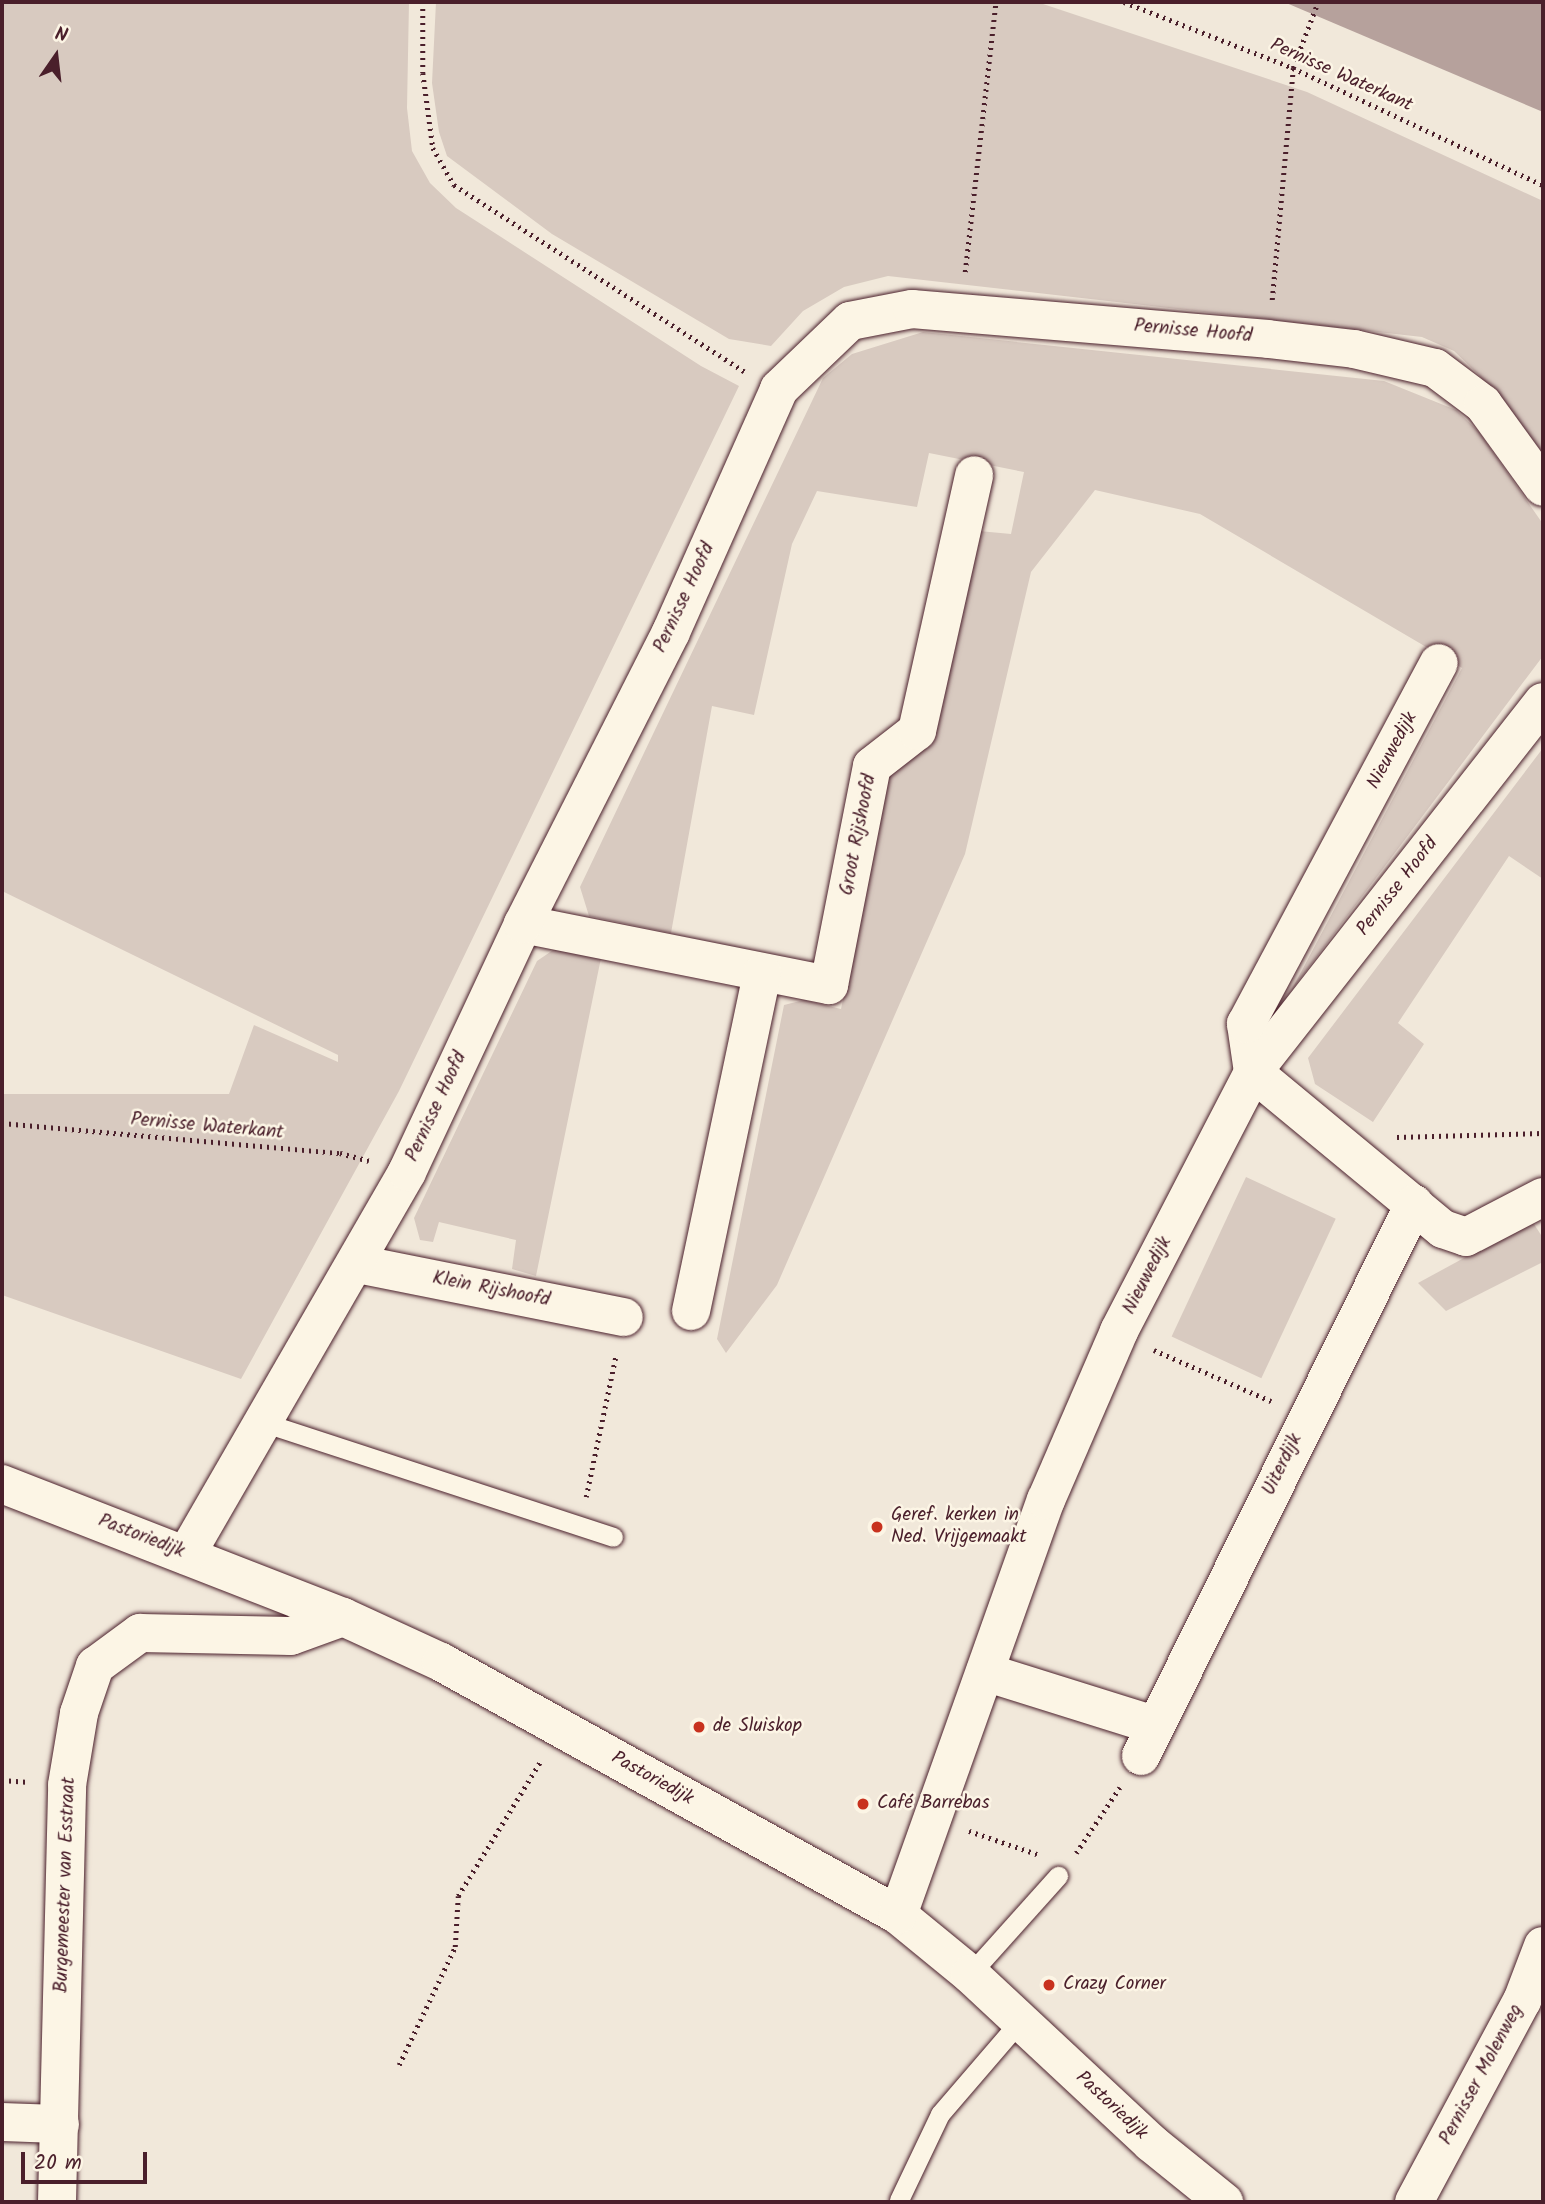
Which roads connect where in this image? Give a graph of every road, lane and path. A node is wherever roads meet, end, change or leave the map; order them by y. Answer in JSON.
{"nodes":[{"id":1,"x":423,"y":2,"type":"edge"},
{"id":2,"x":996,"y":2,"type":"edge"},
{"id":3,"x":1124,"y":2,"type":"edge"},
{"id":4,"x":1318,"y":2,"type":"edge"},
{"id":5,"x":1293,"y":68,"type":"junction"},
{"id":6,"x":1543,"y":185,"type":"edge"},
{"id":7,"x":965,"y":270,"type":"dead end"},
{"id":8,"x":1268,"y":339,"type":"junction"},
{"id":9,"x":779,"y":388,"type":"junction"},
{"id":10,"x":974,"y":475,"type":"dead end"},
{"id":11,"x":1543,"y":487,"type":"edge"},
{"id":12,"x":1439,"y":663,"type":"dead end"},
{"id":13,"x":1543,"y":702,"type":"edge"},
{"id":14,"x":523,"y":924,"type":"junction"},
{"id":15,"x":762,"y":973,"type":"junction"},
{"id":16,"x":1253,"y":1072,"type":"junction"},
{"id":17,"x":2,"y":1123,"type":"edge"},
{"id":18,"x":1543,"y":1133,"type":"edge"},
{"id":19,"x":1397,"y":1137,"type":"dead end"},
{"id":20,"x":407,"y":1172,"type":"junction"},
{"id":21,"x":1543,"y":1197,"type":"edge"},
{"id":22,"x":1414,"y":1204,"type":"junction"},
{"id":23,"x":358,"y":1264,"type":"junction"},
{"id":24,"x":691,"y":1311,"type":"dead end"},
{"id":25,"x":624,"y":1317,"type":"joint"},
{"id":26,"x":1119,"y":1331,"type":"junction"},
{"id":27,"x":1307,"y":1416,"type":"junction"},
{"id":28,"x":265,"y":1423,"type":"junction"},
{"id":29,"x":2,"y":1484,"type":"edge"},
{"id":30,"x":579,"y":1529,"type":"junction"},
{"id":31,"x":613,"y":1537,"type":"dead end"},
{"id":32,"x":186,"y":1555,"type":"junction"},
{"id":33,"x":343,"y":1618,"type":"junction"},
{"id":34,"x":985,"y":1672,"type":"junction"},
{"id":35,"x":560,"y":1728,"type":"junction"},
{"id":36,"x":1147,"y":1741,"type":"junction"},
{"id":37,"x":932,"y":1819,"type":"junction"},
{"id":38,"x":1063,"y":1870,"type":"junction"},
{"id":39,"x":898,"y":1916,"type":"junction"},
{"id":40,"x":1543,"y":1946,"type":"edge"},
{"id":41,"x":970,"y":1974,"type":"junction"},
{"id":42,"x":1019,"y":2022,"type":"junction"},
{"id":43,"x":398,"y":2065,"type":"dead end"},
{"id":44,"x":2,"y":2122,"type":"edge"},
{"id":45,"x":60,"y":2124,"type":"junction"},
{"id":46,"x":899,"y":2200,"type":"dead end"},
{"id":47,"x":57,"y":2202,"type":"edge"},
{"id":48,"x":1224,"y":2202,"type":"edge"},
{"id":49,"x":1414,"y":2202,"type":"edge"}],
"edges":[{"from":1,"to":9,"type":"path"},
{"from":2,"to":7,"type":"path"},
{"from":3,"to":5,"type":"path","name":"Pernisse Waterkant"},
{"from":4,"to":5,"type":"path"},
{"from":5,"to":6,"type":"path","name":"Pernisse Waterkant"},
{"from":5,"to":8,"type":"path"},
{"from":8,"to":9,"type":"street","name":"Pernisse Hoofd"},
{"from":8,"to":11,"type":"street","name":"Pernisse Hoofd"},
{"from":9,"to":14,"type":"street","name":"Pernisse Hoofd"},
{"from":10,"to":15,"type":"street","name":"Groot Rijshoofd"},
{"from":12,"to":16,"type":"street","name":"Nieuwedijk"},
{"from":13,"to":16,"type":"street","name":"Pernisse Hoofd"},
{"from":14,"to":15,"type":"street","name":"Groot Rijshoofd"},
{"from":14,"to":20,"type":"street","name":"Pernisse Hoofd"},
{"from":15,"to":24,"type":"street"},
{"from":16,"to":22,"type":"street"},
{"from":16,"to":26,"type":"street","name":"Nieuwedijk"},
{"from":17,"to":20,"type":"path","name":"Pernisse Waterkant"},
{"from":18,"to":19,"type":"path"},
{"from":20,"to":23,"type":"street","name":"Pernisse Hoofd"},
{"from":21,"to":22,"type":"street"},
{"from":22,"to":27,"type":"street","name":"Uiterdijk"},
{"from":23,"to":25,"type":"street","name":"Klein Rijshoofd"},
{"from":23,"to":28,"type":"street","name":"Pernisse Hoofd"},
{"from":25,"to":30,"type":"path"},
{"from":26,"to":27,"type":"path"},
{"from":26,"to":34,"type":"street","name":"Nieuwedijk"},
{"from":27,"to":36,"type":"street","name":"Uiterdijk"},
{"from":28,"to":30,"type":"lane"},
{"from":28,"to":32,"type":"street","name":"Pernisse Hoofd"},
{"from":29,"to":32,"type":"street","name":"Pastoriedijk"},
{"from":30,"to":31,"type":"lane"},
{"from":32,"to":33,"type":"street","name":"Pastoriedijk"},
{"from":33,"to":35,"type":"street","name":"Pastoriedijk"},
{"from":33,"to":45,"type":"street","name":"Burgemeester van Esstraat"},
{"from":34,"to":36,"type":"street"},
{"from":34,"to":37,"type":"street","name":"Nieuwedijk"},
{"from":35,"to":39,"type":"street","name":"Pastoriedijk"},
{"from":35,"to":43,"type":"path"},
{"from":36,"to":38,"type":"path"},
{"from":37,"to":38,"type":"path"},
{"from":37,"to":39,"type":"street","name":"Nieuwedijk"},
{"from":38,"to":41,"type":"lane"},
{"from":39,"to":41,"type":"street","name":"Pastoriedijk"},
{"from":40,"to":49,"type":"street","name":"Pernisser Molenweg"},
{"from":41,"to":42,"type":"street","name":"Pastoriedijk"},
{"from":42,"to":46,"type":"lane"},
{"from":42,"to":48,"type":"street","name":"Pastoriedijk"},
{"from":44,"to":45,"type":"street"},
{"from":45,"to":47,"type":"street","name":"Burgemeester van Esstraat"}]}
